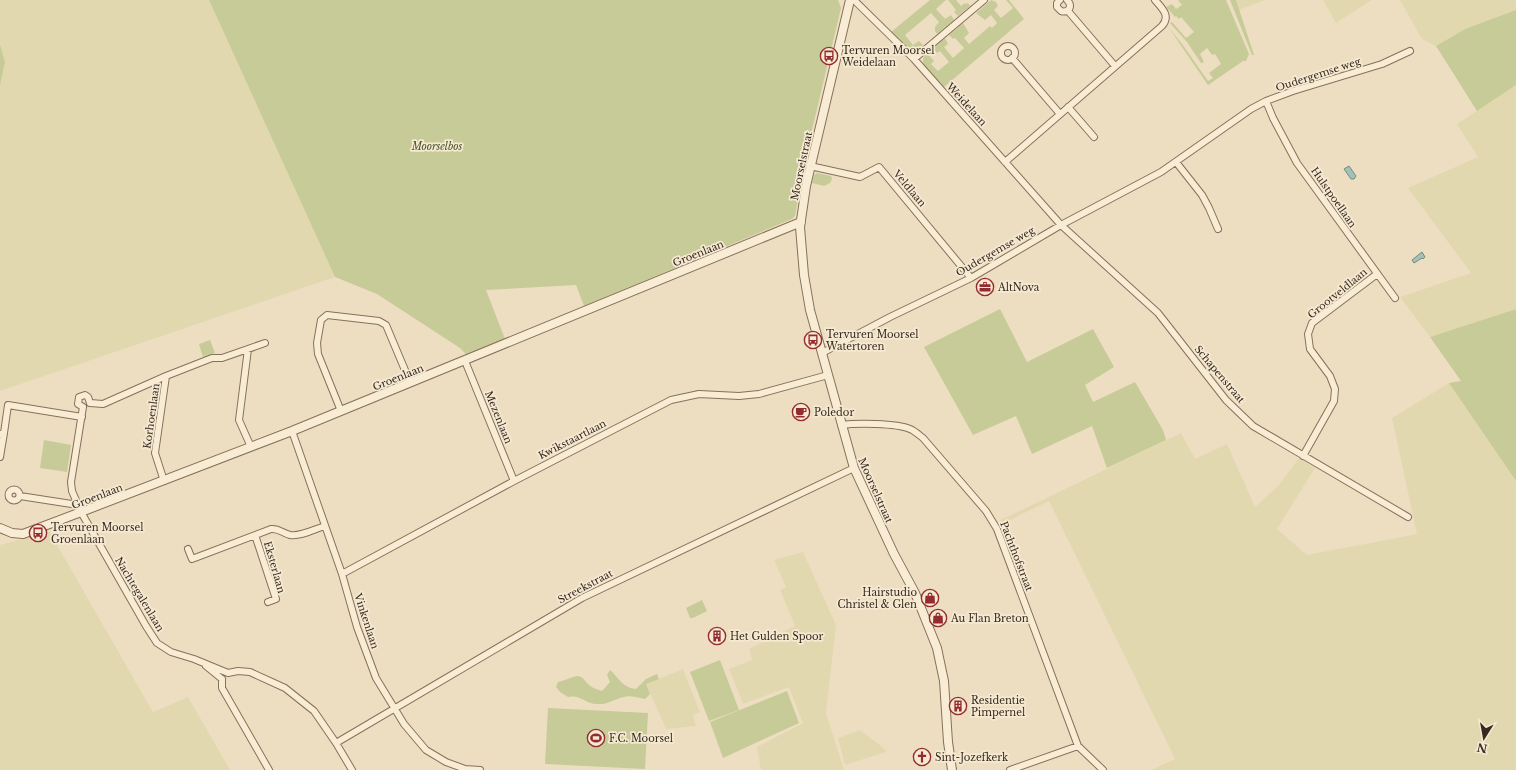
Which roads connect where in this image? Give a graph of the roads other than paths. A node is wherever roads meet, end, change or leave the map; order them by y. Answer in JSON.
{"nodes":[{"id":1,"x":850,"y":0,"type":"edge"},
{"id":2,"x":854,"y":0,"type":"edge"},
{"id":3,"x":984,"y":0,"type":"edge"},
{"id":4,"x":1060,"y":0,"type":"edge"},
{"id":5,"x":1067,"y":0,"type":"edge"},
{"id":6,"x":1155,"y":0,"type":"edge"},
{"id":7,"x":1068,"y":11,"type":"junction"},
{"id":8,"x":1410,"y":51,"type":"dead end"},
{"id":9,"x":1012,"y":58,"type":"dead end"},
{"id":10,"x":914,"y":60,"type":"junction"},
{"id":11,"x":1115,"y":66,"type":"junction"},
{"id":12,"x":1266,"y":101,"type":"junction"},
{"id":13,"x":1068,"y":107,"type":"junction"},
{"id":14,"x":1060,"y":114,"type":"junction"},
{"id":15,"x":1094,"y":137,"type":"dead end"},
{"id":16,"x":1005,"y":162,"type":"junction"},
{"id":17,"x":1176,"y":162,"type":"junction"},
{"id":18,"x":810,"y":166,"type":"junction"},
{"id":19,"x":801,"y":222,"type":"junction"},
{"id":20,"x":1061,"y":225,"type":"junction"},
{"id":21,"x":1218,"y":229,"type":"dead end"},
{"id":22,"x":1377,"y":274,"type":"junction"},
{"id":23,"x":971,"y":278,"type":"junction"},
{"id":24,"x":1395,"y":298,"type":"dead end"},
{"id":25,"x":265,"y":343,"type":"dead end"},
{"id":26,"x":248,"y":349,"type":"junction"},
{"id":27,"x":822,"y":353,"type":"junction"},
{"id":28,"x":465,"y":360,"type":"junction"},
{"id":29,"x":828,"y":374,"type":"junction"},
{"id":30,"x":166,"y":376,"type":"junction"},
{"id":31,"x":410,"y":382,"type":"junction"},
{"id":32,"x":90,"y":403,"type":"junction"},
{"id":33,"x":83,"y":407,"type":"junction"},
{"id":34,"x":341,"y":411,"type":"junction"},
{"id":35,"x":82,"y":417,"type":"junction"},
{"id":36,"x":841,"y":425,"type":"junction"},
{"id":37,"x":292,"y":431,"type":"junction"},
{"id":38,"x":2,"y":434,"type":"edge"},
{"id":39,"x":251,"y":447,"type":"junction"},
{"id":40,"x":1303,"y":456,"type":"junction"},
{"id":41,"x":0,"y":457,"type":"edge"},
{"id":42,"x":854,"y":468,"type":"junction"},
{"id":43,"x":514,"y":480,"type":"junction"},
{"id":44,"x":164,"y":481,"type":"junction"},
{"id":45,"x":20,"y":496,"type":"dead end"},
{"id":46,"x":80,"y":509,"type":"junction"},
{"id":47,"x":1408,"y":517,"type":"dead end"},
{"id":48,"x":325,"y":526,"type":"junction"},
{"id":49,"x":0,"y":528,"type":"edge"},
{"id":50,"x":255,"y":535,"type":"junction"},
{"id":51,"x":188,"y":548,"type":"dead end"},
{"id":52,"x":342,"y":574,"type":"junction"},
{"id":53,"x":268,"y":602,"type":"dead end"},
{"id":54,"x":202,"y":662,"type":"junction"},
{"id":55,"x":228,"y":673,"type":"junction"},
{"id":56,"x":222,"y":679,"type":"junction"},
{"id":57,"x":394,"y":708,"type":"junction"},
{"id":58,"x":336,"y":743,"type":"junction"},
{"id":59,"x":1078,"y":746,"type":"junction"},
{"id":60,"x":269,"y":770,"type":"edge"},
{"id":61,"x":352,"y":770,"type":"edge"},
{"id":62,"x":480,"y":770,"type":"edge"},
{"id":63,"x":952,"y":770,"type":"edge"},
{"id":64,"x":1010,"y":770,"type":"edge"},
{"id":65,"x":1103,"y":770,"type":"edge"}],
"edges":[{"from":1,"to":18,"type":"street","name":"Moorselstraat"},
{"from":2,"to":10,"type":"street","name":"Weidelaan"},
{"from":3,"to":10,"type":"street"},
{"from":4,"to":7,"type":"street"},
{"from":5,"to":7,"type":"street"},
{"from":6,"to":11,"type":"street"},
{"from":7,"to":11,"type":"street"},
{"from":8,"to":12,"type":"street","name":"Oudergemse weg"},
{"from":9,"to":14,"type":"street"},
{"from":10,"to":16,"type":"street","name":"Weidelaan"},
{"from":11,"to":13,"type":"street"},
{"from":12,"to":17,"type":"street","name":"Oudergemse weg"},
{"from":12,"to":22,"type":"street","name":"Hulstpoellaan"},
{"from":13,"to":14,"type":"street"},
{"from":13,"to":15,"type":"street"},
{"from":14,"to":16,"type":"street"},
{"from":16,"to":20,"type":"street","name":"Weidelaan"},
{"from":17,"to":20,"type":"street","name":"Oudergemse weg"},
{"from":17,"to":21,"type":"street"},
{"from":18,"to":19,"type":"street","name":"Moorselstraat"},
{"from":18,"to":23,"type":"street","name":"Veldlaan"},
{"from":19,"to":27,"type":"street","name":"Moorselstraat"},
{"from":19,"to":28,"type":"street","name":"Groenlaan"},
{"from":20,"to":23,"type":"street","name":"Oudergemse weg"},
{"from":20,"to":40,"type":"street","name":"Schapenstraat"},
{"from":22,"to":24,"type":"street","name":"Hulstpoellaan"},
{"from":22,"to":40,"type":"street","name":"Grootveldlaan"},
{"from":23,"to":27,"type":"street","name":"Oudergemse weg"},
{"from":25,"to":26,"type":"street","name":"Korhoenlaan"},
{"from":26,"to":30,"type":"street","name":"Korhoenlaan"},
{"from":26,"to":39,"type":"street"},
{"from":27,"to":29,"type":"street","name":"Moorselstraat"},
{"from":28,"to":31,"type":"street","name":"Groenlaan"},
{"from":28,"to":43,"type":"street","name":"Mezenlaan"},
{"from":29,"to":36,"type":"street","name":"Moorselstraat"},
{"from":29,"to":43,"type":"street","name":"Kwikstaartlaan"},
{"from":30,"to":32,"type":"street","name":"Korhoenlaan"},
{"from":30,"to":44,"type":"street","name":"Korhoenlaan"},
{"from":31,"to":34,"type":"street","name":"Groenlaan"},
{"from":31,"to":34,"type":"street"},
{"from":32,"to":33,"type":"street"},
{"from":32,"to":33,"type":"street"},
{"from":33,"to":35,"type":"street","name":"Nachtegalenlaan"},
{"from":34,"to":37,"type":"street","name":"Groenlaan"},
{"from":35,"to":38,"type":"street"},
{"from":35,"to":46,"type":"street","name":"Nachtegalenlaan"},
{"from":36,"to":42,"type":"street","name":"Moorselstraat"},
{"from":36,"to":59,"type":"street","name":"Pachthofstraat"},
{"from":37,"to":39,"type":"street","name":"Groenlaan"},
{"from":37,"to":48,"type":"street","name":"Vinkenlaan"},
{"from":38,"to":41,"type":"street"},
{"from":39,"to":44,"type":"street","name":"Groenlaan"},
{"from":40,"to":47,"type":"street","name":"Schapenstraat"},
{"from":42,"to":57,"type":"street","name":"Streekstraat"},
{"from":42,"to":63,"type":"street","name":"Moorselstraat"},
{"from":43,"to":52,"type":"street","name":"Kwikstaartlaan"},
{"from":44,"to":46,"type":"street","name":"Groenlaan"},
{"from":45,"to":46,"type":"street"},
{"from":46,"to":49,"type":"street","name":"Groenlaan"},
{"from":46,"to":54,"type":"street","name":"Nachtegalenlaan"},
{"from":48,"to":50,"type":"street"},
{"from":48,"to":52,"type":"street","name":"Vinkenlaan"},
{"from":50,"to":51,"type":"street"},
{"from":50,"to":53,"type":"street","name":"Eksterlaan"},
{"from":52,"to":57,"type":"street","name":"Vinkenlaan"},
{"from":54,"to":55,"type":"street","name":"Nachtegalenlaan"},
{"from":54,"to":56,"type":"street","name":"Nachtegalenlaan"},
{"from":55,"to":56,"type":"street"},
{"from":55,"to":58,"type":"street","name":"Nachtegalenlaan"},
{"from":56,"to":60,"type":"street"},
{"from":57,"to":58,"type":"street","name":"Streekstraat"},
{"from":57,"to":62,"type":"street","name":"Vinkenlaan"},
{"from":58,"to":61,"type":"street","name":"Nachtegalenlaan"},
{"from":59,"to":64,"type":"street"},
{"from":59,"to":65,"type":"street","name":"Pachthofstraat"}]}
